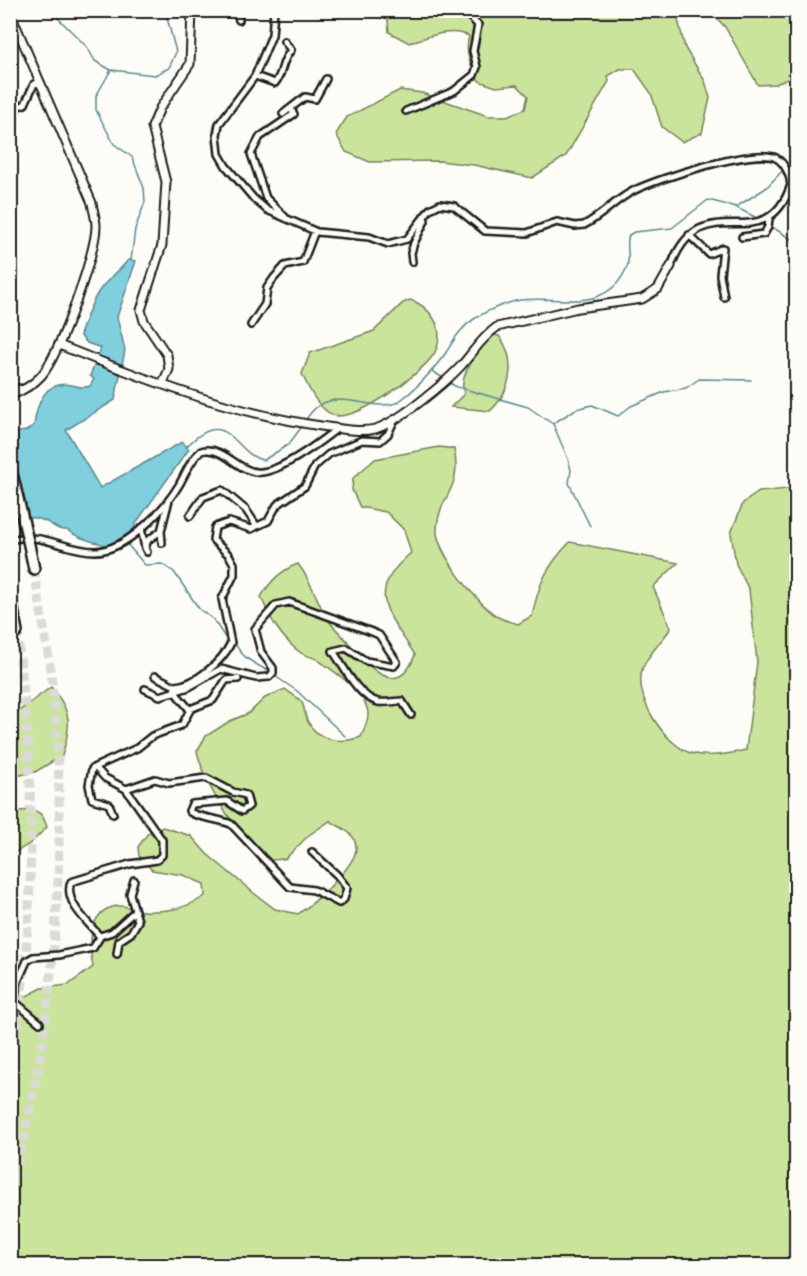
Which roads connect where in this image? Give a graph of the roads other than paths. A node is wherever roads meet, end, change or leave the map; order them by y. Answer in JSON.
{"nodes":[{"id":1,"x":192,"y":10,"type":"edge"},
{"id":2,"x":235,"y":10,"type":"edge"},
{"id":3,"x":274,"y":10,"type":"edge"},
{"id":4,"x":463,"y":10,"type":"edge"},
{"id":5,"x":10,"y":12,"type":"edge"},
{"id":6,"x":239,"y":20,"type":"dead end"},
{"id":7,"x":284,"y":42,"type":"dead end"},
{"id":8,"x":255,"y":76,"type":"junction"},
{"id":9,"x":326,"y":79,"type":"dead end"},
{"id":10,"x":41,"y":83,"type":"junction"},
{"id":11,"x":10,"y":108,"type":"edge"},
{"id":12,"x":291,"y":109,"type":"junction"},
{"id":13,"x":406,"y":111,"type":"dead end"},
{"id":14,"x":283,"y":114,"type":"dead end"},
{"id":15,"x":796,"y":176,"type":"edge"},
{"id":16,"x":791,"y":185,"type":"junction"},
{"id":17,"x":424,"y":216,"type":"junction"},
{"id":18,"x":287,"y":220,"type":"junction"},
{"id":19,"x":768,"y":222,"type":"junction"},
{"id":20,"x":315,"y":231,"type":"junction"},
{"id":21,"x":689,"y":235,"type":"junction"},
{"id":22,"x":742,"y":237,"type":"dead end"},
{"id":23,"x":412,"y":262,"type":"dead end"},
{"id":24,"x":671,"y":266,"type":"joint"},
{"id":25,"x":724,"y":297,"type":"dead end"},
{"id":26,"x":251,"y":324,"type":"dead end"},
{"id":27,"x":59,"y":345,"type":"junction"},
{"id":28,"x":164,"y":383,"type":"junction"},
{"id":29,"x":10,"y":387,"type":"edge"},
{"id":30,"x":26,"y":389,"type":"junction"},
{"id":31,"x":10,"y":396,"type":"edge"},
{"id":32,"x":395,"y":419,"type":"junction"},
{"id":33,"x":338,"y":428,"type":"junction"},
{"id":34,"x":10,"y":465,"type":"edge"},
{"id":35,"x":169,"y":500,"type":"junction"},
{"id":36,"x":190,"y":516,"type":"dead end"},
{"id":37,"x":256,"y":525,"type":"junction"},
{"id":38,"x":141,"y":528,"type":"junction"},
{"id":39,"x":161,"y":531,"type":"junction"},
{"id":40,"x":10,"y":540,"type":"edge"},
{"id":41,"x":162,"y":543,"type":"dead end"},
{"id":42,"x":34,"y":569,"type":"tunnel mouth"},
{"id":43,"x":10,"y":592,"type":"edge"},
{"id":44,"x":17,"y":632,"type":"tunnel mouth"},
{"id":45,"x":155,"y":676,"type":"dead end"},
{"id":46,"x":238,"y":679,"type":"dead end"},
{"id":47,"x":175,"y":688,"type":"junction"},
{"id":48,"x":145,"y":689,"type":"dead end"},
{"id":49,"x":190,"y":709,"type":"junction"},
{"id":50,"x":411,"y":715,"type":"dead end"},
{"id":51,"x":95,"y":767,"type":"junction"},
{"id":52,"x":126,"y":789,"type":"junction"},
{"id":53,"x":113,"y":814,"type":"dead end"},
{"id":54,"x":312,"y":852,"type":"dead end"},
{"id":55,"x":134,"y":880,"type":"dead end"},
{"id":56,"x":135,"y":911,"type":"junction"},
{"id":57,"x":100,"y":936,"type":"junction"},
{"id":58,"x":117,"y":954,"type":"dead end"},
{"id":59,"x":40,"y":1023,"type":"dead end"}],
"edges":[{"from":1,"to":28,"type":"street"},
{"from":2,"to":6,"type":"street"},
{"from":3,"to":8,"type":"street"},
{"from":4,"to":13,"type":"street"},
{"from":5,"to":10,"type":"street"},
{"from":7,"to":8,"type":"street"},
{"from":8,"to":18,"type":"street"},
{"from":9,"to":12,"type":"street"},
{"from":10,"to":11,"type":"street"},
{"from":10,"to":27,"type":"street"},
{"from":12,"to":14,"type":"street"},
{"from":12,"to":18,"type":"street"},
{"from":15,"to":16,"type":"street"},
{"from":16,"to":17,"type":"street"},
{"from":16,"to":19,"type":"street"},
{"from":17,"to":20,"type":"street"},
{"from":17,"to":23,"type":"street"},
{"from":18,"to":20,"type":"street"},
{"from":19,"to":21,"type":"street"},
{"from":19,"to":22,"type":"street"},
{"from":20,"to":26,"type":"street"},
{"from":21,"to":24,"type":"street"},
{"from":21,"to":25,"type":"street"},
{"from":24,"to":32,"type":"street"},
{"from":27,"to":28,"type":"street"},
{"from":27,"to":30,"type":"street"},
{"from":28,"to":33,"type":"street"},
{"from":29,"to":30,"type":"street"},
{"from":30,"to":31,"type":"street"},
{"from":32,"to":33,"type":"street"},
{"from":32,"to":37,"type":"street"},
{"from":33,"to":35,"type":"street"},
{"from":34,"to":42,"type":"highway","bridge":true},
{"from":35,"to":38,"type":"street"},
{"from":35,"to":39,"type":"street"},
{"from":36,"to":37,"type":"street"},
{"from":37,"to":47,"type":"street"},
{"from":38,"to":39,"type":"street"},
{"from":38,"to":40,"type":"street"},
{"from":39,"to":41,"type":"street"},
{"from":43,"to":44,"type":"highway"},
{"from":45,"to":47,"type":"street"},
{"from":46,"to":49,"type":"street"},
{"from":47,"to":48,"type":"street"},
{"from":47,"to":49,"type":"street"},
{"from":47,"to":50,"type":"street"},
{"from":49,"to":51,"type":"street"},
{"from":51,"to":52,"type":"street"},
{"from":51,"to":53,"type":"street"},
{"from":52,"to":54,"type":"street"},
{"from":52,"to":57,"type":"street"},
{"from":55,"to":56,"type":"street"},
{"from":56,"to":57,"type":"street"},
{"from":56,"to":58,"type":"street"},
{"from":57,"to":59,"type":"street"}]}
